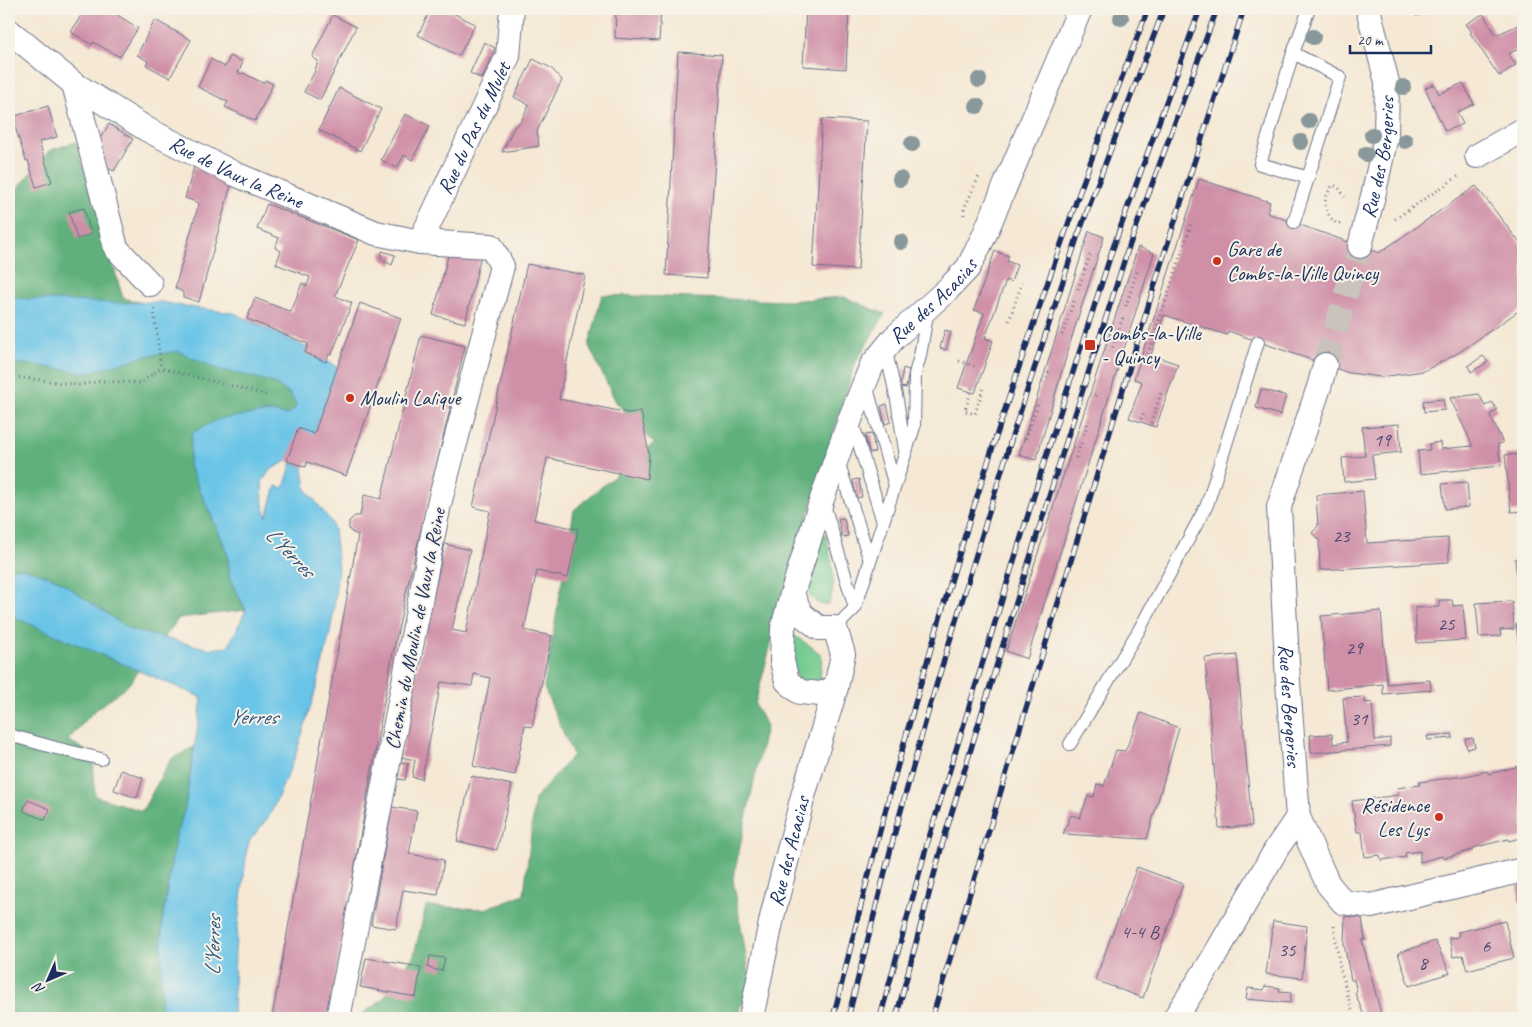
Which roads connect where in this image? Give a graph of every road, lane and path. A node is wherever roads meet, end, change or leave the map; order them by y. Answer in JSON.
{"nodes":[{"id":1,"x":512,"y":9,"type":"edge"},
{"id":2,"x":1080,"y":9,"type":"edge"},
{"id":3,"x":1309,"y":9,"type":"edge"},
{"id":4,"x":1368,"y":9,"type":"edge"},
{"id":5,"x":9,"y":31,"type":"edge"},
{"id":6,"x":1293,"y":53,"type":"junction"},
{"id":7,"x":74,"y":84,"type":"junction"},
{"id":8,"x":1523,"y":130,"type":"edge"},
{"id":9,"x":1476,"y":156,"type":"joint"},
{"id":10,"x":1309,"y":178,"type":"junction"},
{"id":11,"x":1347,"y":203,"type":"dead end"},
{"id":12,"x":1294,"y":222,"type":"dead end"},
{"id":13,"x":1194,"y":225,"type":"dead end"},
{"id":14,"x":1362,"y":236,"type":"junction"},
{"id":15,"x":420,"y":242,"type":"junction"},
{"id":16,"x":491,"y":246,"type":"joint"},
{"id":17,"x":1090,"y":255,"type":"dead end"},
{"id":18,"x":1137,"y":271,"type":"dead end"},
{"id":19,"x":1022,"y":283,"type":"dead end"},
{"id":20,"x":150,"y":284,"type":"joint"},
{"id":21,"x":1078,"y":289,"type":"dead end"},
{"id":22,"x":1074,"y":301,"type":"dead end"},
{"id":23,"x":1126,"y":306,"type":"dead end"},
{"id":24,"x":928,"y":307,"type":"junction"},
{"id":25,"x":1123,"y":318,"type":"dead end"},
{"id":26,"x":1009,"y":321,"type":"dead end"},
{"id":27,"x":1062,"y":336,"type":"dead end"},
{"id":28,"x":1258,"y":342,"type":"dead end"},
{"id":29,"x":885,"y":347,"type":"junction"},
{"id":30,"x":1111,"y":352,"type":"dead end"},
{"id":31,"x":1148,"y":354,"type":"dead end"},
{"id":32,"x":959,"y":361,"type":"dead end"},
{"id":33,"x":1325,"y":365,"type":"tunnel mouth"},
{"id":34,"x":974,"y":366,"type":"dead end"},
{"id":35,"x":161,"y":368,"type":"junction"},
{"id":36,"x":1049,"y":371,"type":"dead end"},
{"id":37,"x":9,"y":376,"type":"edge"},
{"id":38,"x":1047,"y":378,"type":"dead end"},
{"id":39,"x":865,"y":381,"type":"junction"},
{"id":40,"x":972,"y":388,"type":"dead end"},
{"id":41,"x":983,"y":389,"type":"dead end"},
{"id":42,"x":1161,"y":393,"type":"dead end"},
{"id":43,"x":267,"y":395,"type":"dead end"},
{"id":44,"x":1039,"y":401,"type":"dead end"},
{"id":45,"x":1144,"y":412,"type":"dead end"},
{"id":46,"x":851,"y":417,"type":"junction"},
{"id":47,"x":1141,"y":419,"type":"dead end"},
{"id":48,"x":1089,"y":420,"type":"dead end"},
{"id":49,"x":1151,"y":423,"type":"dead end"},
{"id":50,"x":1026,"y":439,"type":"dead end"},
{"id":51,"x":906,"y":452,"type":"junction"},
{"id":52,"x":837,"y":457,"type":"junction"},
{"id":53,"x":1076,"y":458,"type":"dead end"},
{"id":54,"x":895,"y":486,"type":"junction"},
{"id":55,"x":822,"y":499,"type":"junction"},
{"id":56,"x":884,"y":522,"type":"junction"},
{"id":57,"x":870,"y":561,"type":"junction"},
{"id":58,"x":792,"y":594,"type":"junction"},
{"id":59,"x":855,"y":608,"type":"junction"},
{"id":60,"x":835,"y":628,"type":"junction"},
{"id":61,"x":836,"y":687,"type":"junction"},
{"id":62,"x":9,"y":734,"type":"edge"},
{"id":63,"x":1070,"y":744,"type":"dead end"},
{"id":64,"x":101,"y":759,"type":"dead end"},
{"id":65,"x":1298,"y":817,"type":"junction"},
{"id":66,"x":1523,"y":870,"type":"edge"},
{"id":67,"x":1343,"y":902,"type":"junction"},
{"id":68,"x":338,"y":1018,"type":"edge"},
{"id":69,"x":750,"y":1018,"type":"edge"},
{"id":70,"x":1175,"y":1018,"type":"edge"},
{"id":71,"x":1354,"y":1018,"type":"edge"}],
"edges":[{"from":1,"to":15,"type":"street","name":"Rue du Pas du Mulet"},
{"from":2,"to":24,"type":"street","name":"Rue des Acacias"},
{"from":3,"to":6,"type":"lane"},
{"from":4,"to":14,"type":"street","name":"Rue des Bergeries"},
{"from":5,"to":7,"type":"street","name":"Rue de Vaux la Reine"},
{"from":6,"to":10,"type":"lane"},
{"from":6,"to":10,"type":"lane"},
{"from":7,"to":15,"type":"street","name":"Rue de Vaux la Reine"},
{"from":7,"to":20,"type":"street"},
{"from":8,"to":9,"type":"street"},
{"from":9,"to":14,"type":"path"},
{"from":10,"to":12,"type":"lane"},
{"from":11,"to":14,"type":"path"},
{"from":13,"to":31,"type":"path"},
{"from":15,"to":16,"type":"street","name":"Rue de Vaux la Reine"},
{"from":16,"to":68,"type":"street","name":"Chemin du Moulin de Vaux la Reine"},
{"from":17,"to":21,"type":"path"},
{"from":18,"to":23,"type":"path"},
{"from":19,"to":26,"type":"path"},
{"from":20,"to":35,"type":"path"},
{"from":22,"to":27,"type":"path"},
{"from":24,"to":29,"type":"street","name":"Rue des Acacias"},
{"from":24,"to":51,"type":"lane"},
{"from":25,"to":30,"type":"path"},
{"from":28,"to":63,"type":"lane"},
{"from":29,"to":39,"type":"street","name":"Rue des Acacias"},
{"from":29,"to":51,"type":"lane"},
{"from":32,"to":34,"type":"path"},
{"from":33,"to":65,"type":"street","name":"Rue des Bergeries"},
{"from":35,"to":37,"type":"path"},
{"from":35,"to":43,"type":"path"},
{"from":36,"to":38,"type":"path"},
{"from":39,"to":46,"type":"street","name":"Rue des Acacias"},
{"from":39,"to":54,"type":"lane"},
{"from":40,"to":41,"type":"path"},
{"from":42,"to":49,"type":"path"},
{"from":44,"to":50,"type":"path"},
{"from":45,"to":47,"type":"path"},
{"from":46,"to":52,"type":"street","name":"Rue des Acacias"},
{"from":46,"to":56,"type":"lane"},
{"from":48,"to":53,"type":"path"},
{"from":51,"to":54,"type":"lane"},
{"from":52,"to":55,"type":"street","name":"Rue des Acacias"},
{"from":52,"to":57,"type":"lane"},
{"from":54,"to":56,"type":"lane"},
{"from":55,"to":58,"type":"street","name":"Rue des Acacias"},
{"from":55,"to":59,"type":"lane"},
{"from":56,"to":57,"type":"lane"},
{"from":57,"to":59,"type":"lane"},
{"from":58,"to":60,"type":"street"},
{"from":58,"to":61,"type":"street","name":"Rue des Acacias"},
{"from":59,"to":60,"type":"lane"},
{"from":60,"to":61,"type":"street","name":"Rue des Acacias"},
{"from":61,"to":69,"type":"street","name":"Rue des Acacias"},
{"from":62,"to":64,"type":"lane"},
{"from":65,"to":67,"type":"street","name":"Rue des Bergeries"},
{"from":65,"to":70,"type":"street"},
{"from":66,"to":67,"type":"street"},
{"from":67,"to":71,"type":"path"}]}
